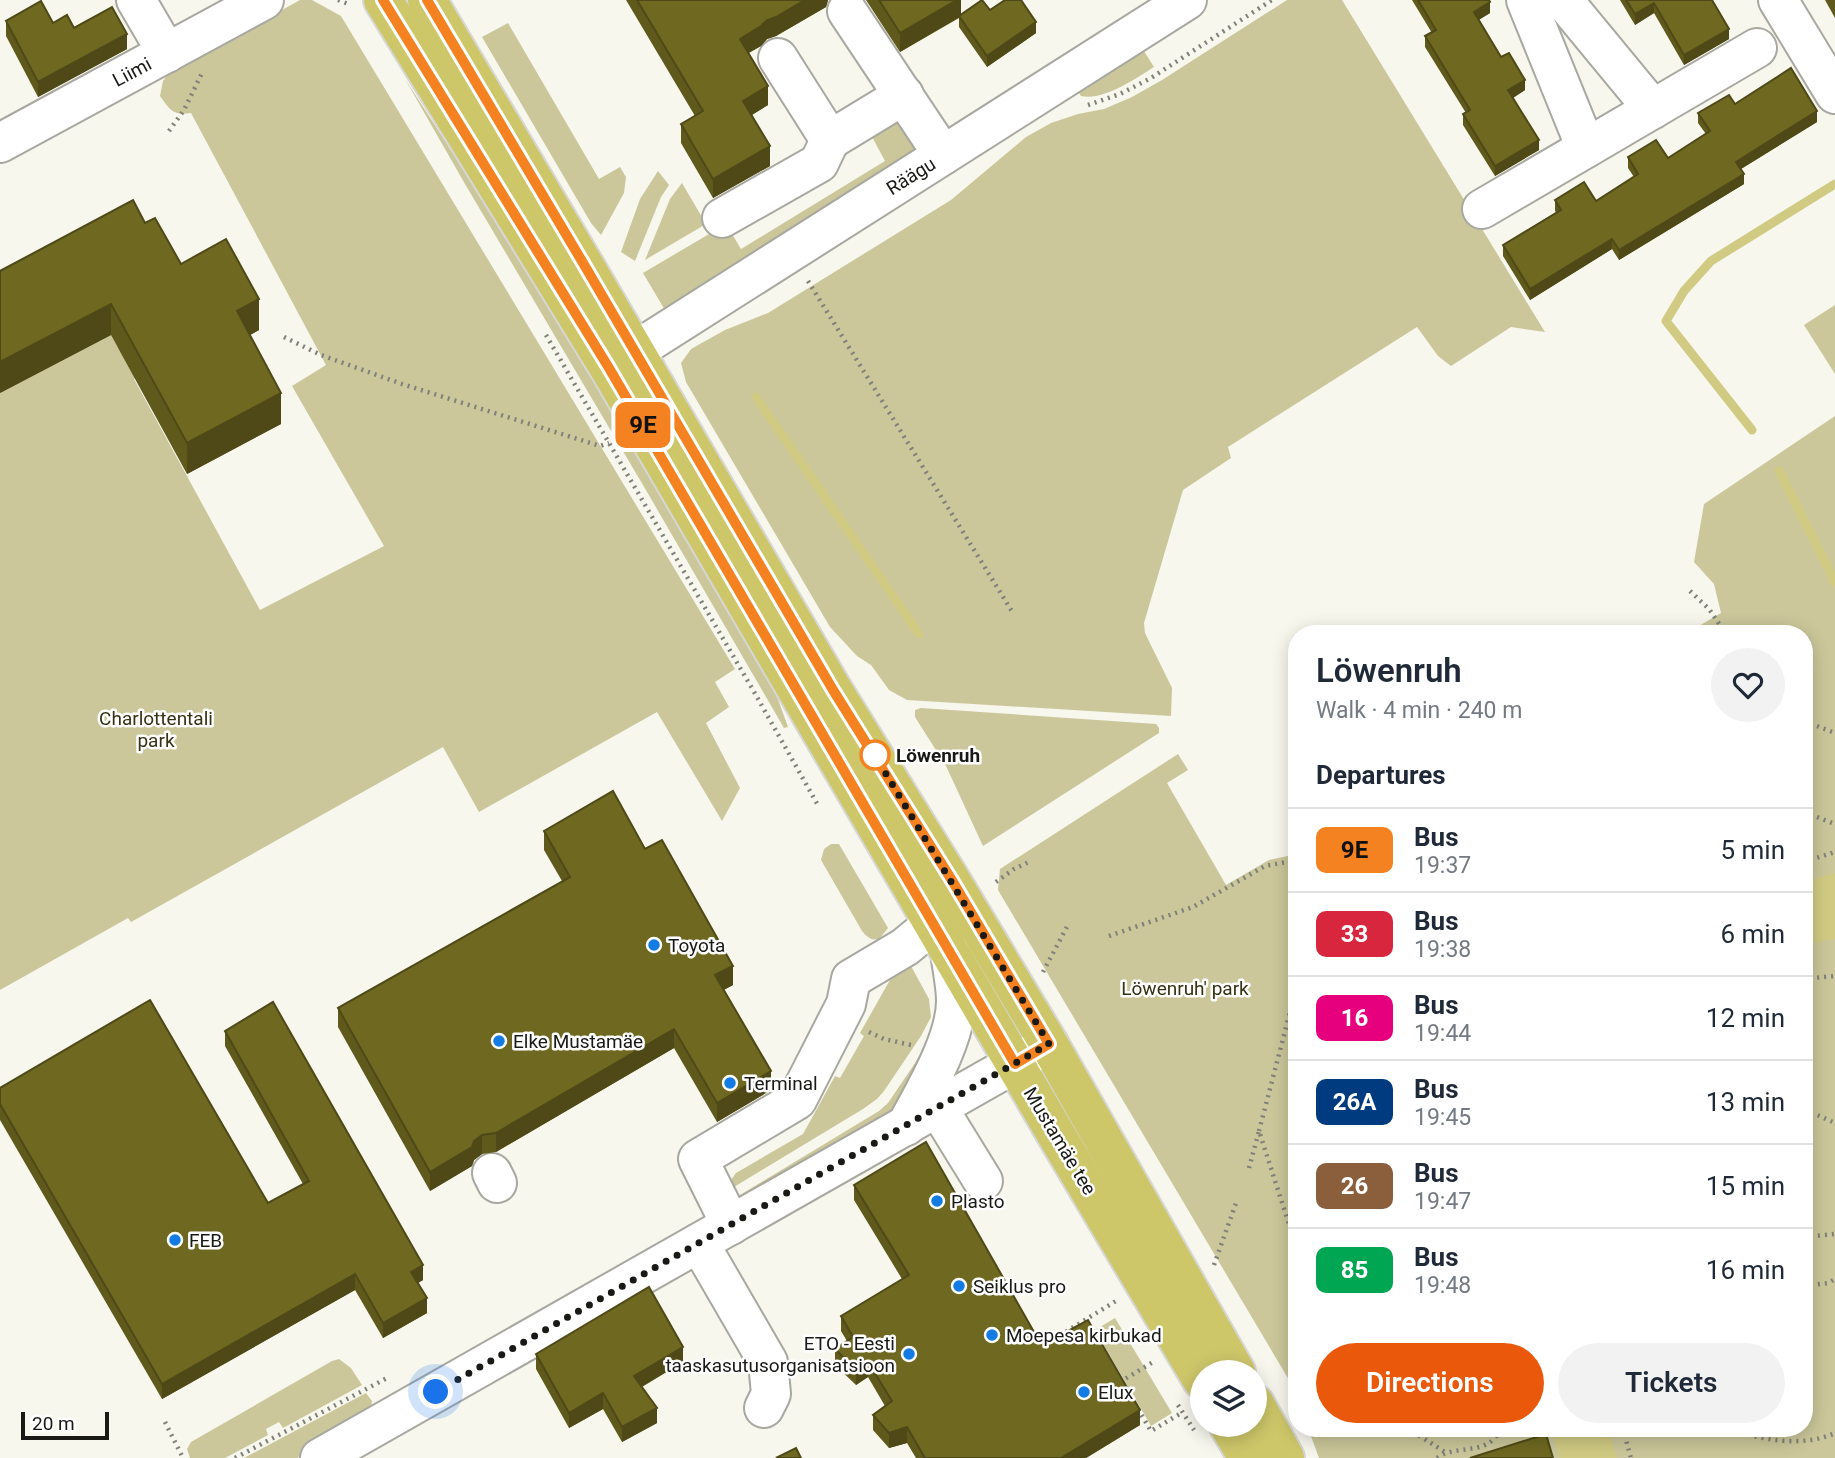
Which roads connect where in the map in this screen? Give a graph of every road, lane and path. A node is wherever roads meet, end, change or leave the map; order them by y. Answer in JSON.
{"nodes":[{"id":1,"x":136,"y":0,"type":"edge"},
{"id":2,"x":264,"y":0,"type":"edge"},
{"id":3,"x":338,"y":0,"type":"edge"},
{"id":4,"x":427,"y":0,"type":"edge"},
{"id":5,"x":1187,"y":0,"type":"edge"},
{"id":6,"x":1525,"y":0,"type":"edge"},
{"id":7,"x":1563,"y":0,"type":"edge"},
{"id":8,"x":1778,"y":0,"type":"edge"},
{"id":9,"x":370,"y":7,"type":"edge"},
{"id":10,"x":847,"y":11,"type":"dead end"},
{"id":11,"x":1757,"y":48,"type":"dead end"},
{"id":12,"x":167,"y":53,"type":"junction"},
{"id":13,"x":778,"y":58,"type":"dead end"},
{"id":14,"x":1835,"y":94,"type":"edge"},
{"id":15,"x":904,"y":95,"type":"junction"},
{"id":16,"x":1653,"y":109,"type":"junction"},
{"id":17,"x":830,"y":140,"type":"junction"},
{"id":18,"x":0,"y":143,"type":"edge"},
{"id":19,"x":1586,"y":148,"type":"junction"},
{"id":20,"x":943,"y":155,"type":"junction"},
{"id":21,"x":1482,"y":209,"type":"dead end"},
{"id":22,"x":722,"y":218,"type":"dead end"},
{"id":23,"x":808,"y":281,"type":"dead end"},
{"id":24,"x":544,"y":331,"type":"dead end"},
{"id":25,"x":284,"y":337,"type":"dead end"},
{"id":26,"x":635,"y":351,"type":"junction"},
{"id":27,"x":609,"y":443,"type":"junction"},
{"id":28,"x":1690,"y":591,"type":"dead end"},
{"id":29,"x":1013,"y":613,"type":"dead end"},
{"id":30,"x":1720,"y":625,"type":"edge"},
{"id":31,"x":1813,"y":725,"type":"edge"},
{"id":32,"x":1835,"y":733,"type":"edge"},
{"id":33,"x":818,"y":807,"type":"dead end"},
{"id":34,"x":1813,"y":815,"type":"edge"},
{"id":35,"x":1835,"y":824,"type":"edge"},
{"id":36,"x":1835,"y":852,"type":"edge"},
{"id":37,"x":1813,"y":859,"type":"edge"},
{"id":38,"x":1031,"y":861,"type":"dead end"},
{"id":39,"x":1288,"y":862,"type":"edge"},
{"id":40,"x":996,"y":882,"type":"dead end"},
{"id":41,"x":1069,"y":923,"type":"dead end"},
{"id":42,"x":1110,"y":936,"type":"dead end"},
{"id":43,"x":942,"y":938,"type":"junction"},
{"id":44,"x":1041,"y":975,"type":"dead end"},
{"id":45,"x":1835,"y":976,"type":"edge"},
{"id":46,"x":1813,"y":978,"type":"edge"},
{"id":47,"x":839,"y":1017,"type":"junction"},
{"id":48,"x":1288,"y":1020,"type":"edge"},
{"id":49,"x":1049,"y":1044,"type":"junction"},
{"id":50,"x":918,"y":1047,"type":"dead end"},
{"id":51,"x":1015,"y":1064,"type":"junction"},
{"id":52,"x":1813,"y":1114,"type":"edge"},
{"id":53,"x":922,"y":1117,"type":"junction"},
{"id":54,"x":1835,"y":1123,"type":"edge"},
{"id":55,"x":1259,"y":1131,"type":"junction"},
{"id":56,"x":1249,"y":1168,"type":"dead end"},
{"id":57,"x":983,"y":1181,"type":"dead end"},
{"id":58,"x":1236,"y":1203,"type":"dead end"},
{"id":59,"x":1288,"y":1220,"type":"edge"},
{"id":60,"x":715,"y":1234,"type":"junction"},
{"id":61,"x":1835,"y":1234,"type":"edge"},
{"id":62,"x":1813,"y":1236,"type":"edge"},
{"id":63,"x":1214,"y":1265,"type":"dead end"},
{"id":64,"x":1835,"y":1279,"type":"edge"},
{"id":65,"x":1813,"y":1285,"type":"edge"},
{"id":66,"x":1116,"y":1301,"type":"dead end"},
{"id":67,"x":1084,"y":1321,"type":"junction"},
{"id":68,"x":1090,"y":1331,"type":"edge"},
{"id":69,"x":1049,"y":1342,"type":"edge"},
{"id":70,"x":1229,"y":1360,"type":"edge"},
{"id":71,"x":1153,"y":1362,"type":"dead end"},
{"id":72,"x":1115,"y":1371,"type":"edge"},
{"id":73,"x":379,"y":1382,"type":"dead end"},
{"id":74,"x":1119,"y":1382,"type":"junction"},
{"id":75,"x":1190,"y":1390,"type":"edge"},
{"id":76,"x":1127,"y":1391,"type":"edge"},
{"id":77,"x":1190,"y":1399,"type":"edge"},
{"id":78,"x":1133,"y":1401,"type":"edge"},
{"id":79,"x":764,"y":1408,"type":"dead end"},
{"id":80,"x":165,"y":1422,"type":"dead end"},
{"id":81,"x":1267,"y":1426,"type":"edge"},
{"id":82,"x":1835,"y":1433,"type":"edge"},
{"id":83,"x":1236,"y":1437,"type":"edge"},
{"id":84,"x":1420,"y":1437,"type":"edge"},
{"id":85,"x":1496,"y":1437,"type":"edge"},
{"id":86,"x":1625,"y":1437,"type":"edge"},
{"id":87,"x":1757,"y":1437,"type":"edge"},
{"id":88,"x":1446,"y":1452,"type":"junction"},
{"id":89,"x":183,"y":1458,"type":"edge"},
{"id":90,"x":235,"y":1458,"type":"edge"},
{"id":91,"x":320,"y":1458,"type":"edge"},
{"id":92,"x":1248,"y":1458,"type":"edge"},
{"id":93,"x":1285,"y":1458,"type":"edge"},
{"id":94,"x":1437,"y":1458,"type":"edge"},
{"id":95,"x":1631,"y":1458,"type":"edge"}],
"edges":[{"from":1,"to":12,"type":"street"},
{"from":2,"to":12,"type":"street","name":"Liimi"},
{"from":3,"to":9,"type":"path"},
{"from":4,"to":26,"type":"main road","name":"Mustamäe tee"},
{"from":5,"to":20,"type":"street","name":"Räägu"},
{"from":6,"to":19,"type":"street"},
{"from":7,"to":16,"type":"street"},
{"from":8,"to":14,"type":"street"},
{"from":9,"to":43,"type":"main road","name":"Mustamäe tee"},
{"from":10,"to":15,"type":"street"},
{"from":11,"to":16,"type":"street"},
{"from":12,"to":18,"type":"street","name":"Liimi"},
{"from":13,"to":17,"type":"street"},
{"from":15,"to":17,"type":"street"},
{"from":15,"to":20,"type":"street"},
{"from":16,"to":19,"type":"street"},
{"from":17,"to":22,"type":"street"},
{"from":19,"to":21,"type":"street"},
{"from":20,"to":26,"type":"street","name":"Räägu"},
{"from":23,"to":29,"type":"path"},
{"from":24,"to":27,"type":"path"},
{"from":25,"to":27,"type":"path"},
{"from":26,"to":49,"type":"main road","name":"Mustamäe tee"},
{"from":27,"to":33,"type":"path"},
{"from":28,"to":30,"type":"path"},
{"from":31,"to":32,"type":"path"},
{"from":34,"to":35,"type":"path"},
{"from":36,"to":37,"type":"path"},
{"from":38,"to":40,"type":"path"},
{"from":39,"to":42,"type":"path"},
{"from":41,"to":44,"type":"path"},
{"from":43,"to":47,"type":"street"},
{"from":43,"to":51,"type":"main road","name":"Mustamäe tee"},
{"from":43,"to":53,"type":"street"},
{"from":45,"to":46,"type":"path"},
{"from":47,"to":50,"type":"path"},
{"from":47,"to":60,"type":"street"},
{"from":48,"to":55,"type":"path"},
{"from":49,"to":51,"type":"street"},
{"from":49,"to":70,"type":"main road","name":"Mustamäe tee"},
{"from":51,"to":53,"type":"street"},
{"from":51,"to":75,"type":"main road","name":"Mustamäe tee"},
{"from":52,"to":54,"type":"path"},
{"from":53,"to":57,"type":"street"},
{"from":53,"to":60,"type":"street"},
{"from":55,"to":56,"type":"path"},
{"from":55,"to":59,"type":"path"},
{"from":58,"to":63,"type":"path"},
{"from":60,"to":79,"type":"street"},
{"from":60,"to":91,"type":"street"},
{"from":61,"to":62,"type":"path"},
{"from":64,"to":65,"type":"path"},
{"from":66,"to":67,"type":"path"},
{"from":67,"to":68,"type":"path"},
{"from":67,"to":69,"type":"path"},
{"from":71,"to":74,"type":"path"},
{"from":72,"to":74,"type":"path"},
{"from":73,"to":90,"type":"path"},
{"from":74,"to":76,"type":"path"},
{"from":77,"to":78,"type":"path"},
{"from":80,"to":89,"type":"path"},
{"from":81,"to":93,"type":"main road"},
{"from":82,"to":87,"type":"path"},
{"from":83,"to":92,"type":"main road"},
{"from":84,"to":88,"type":"path"},
{"from":85,"to":88,"type":"path"},
{"from":86,"to":95,"type":"path"},
{"from":88,"to":94,"type":"path"}]}
